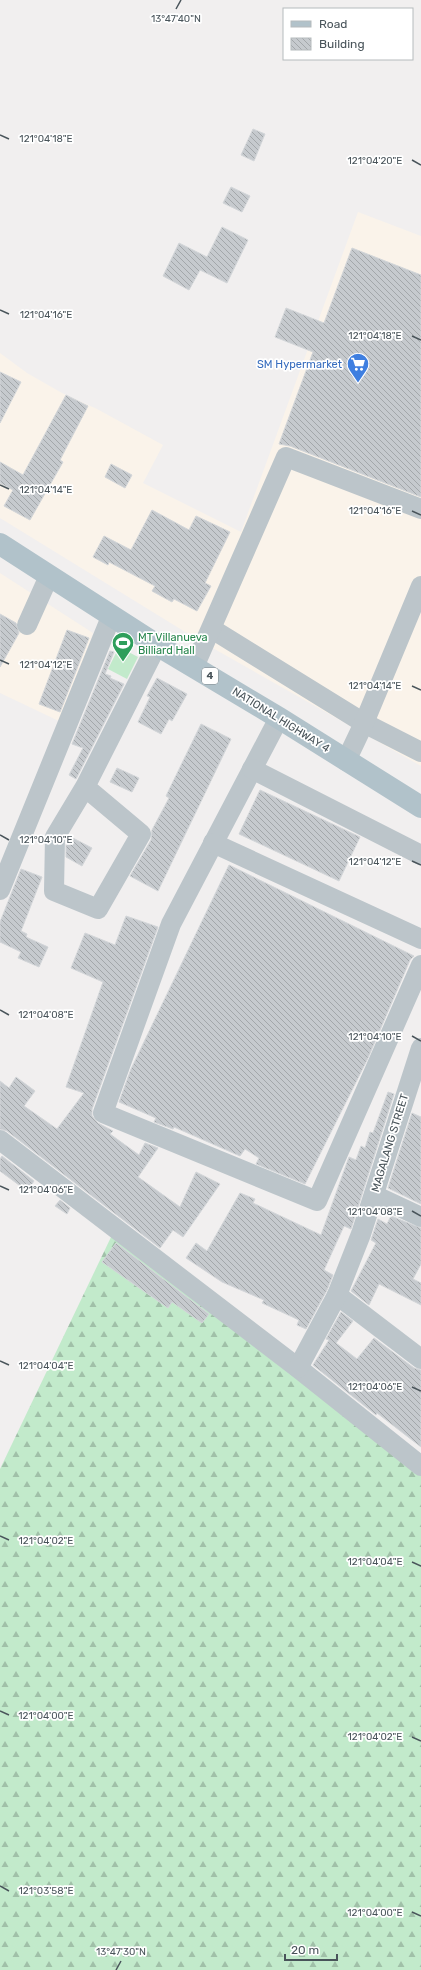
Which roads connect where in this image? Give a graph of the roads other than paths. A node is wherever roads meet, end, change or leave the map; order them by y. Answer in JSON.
{"nodes":[{"id":1,"x":421,"y":509,"type":"edge"},
{"id":2,"x":0,"y":544,"type":"edge"},
{"id":3,"x":49,"y":576,"type":"junction"},
{"id":4,"x":421,"y":586,"type":"edge"},
{"id":5,"x":111,"y":617,"type":"junction"},
{"id":6,"x":27,"y":625,"type":"dead end"},
{"id":7,"x":212,"y":629,"type":"junction"},
{"id":8,"x":157,"y":646,"type":"junction"},
{"id":9,"x":194,"y":667,"type":"junction"},
{"id":10,"x":279,"y":718,"type":"junction"},
{"id":11,"x":364,"y":723,"type":"junction"},
{"id":12,"x":421,"y":752,"type":"edge"},
{"id":13,"x":346,"y":761,"type":"junction"},
{"id":14,"x":252,"y":768,"type":"junction"},
{"id":15,"x":85,"y":787,"type":"junction"},
{"id":16,"x":421,"y":807,"type":"edge"},
{"id":17,"x":213,"y":843,"type":"junction"},
{"id":18,"x":421,"y":855,"type":"edge"},
{"id":19,"x":0,"y":890,"type":"edge"},
{"id":20,"x":421,"y":938,"type":"edge"},
{"id":21,"x":421,"y":965,"type":"edge"},
{"id":22,"x":421,"y":1048,"type":"edge"},
{"id":23,"x":415,"y":1086,"type":"edge"},
{"id":24,"x":0,"y":1140,"type":"edge"},
{"id":25,"x":374,"y":1194,"type":"junction"},
{"id":26,"x":421,"y":1217,"type":"edge"},
{"id":27,"x":337,"y":1295,"type":"junction"},
{"id":28,"x":421,"y":1359,"type":"edge"},
{"id":29,"x":298,"y":1368,"type":"junction"},
{"id":30,"x":421,"y":1466,"type":"edge"}],
"edges":[{"from":1,"to":7,"type":"street"},
{"from":2,"to":3,"type":"main road","name":"NATIONAL HIGHWAY 4","number":"4"},
{"from":3,"to":5,"type":"main road","name":"NATIONAL HIGHWAY 4","number":"4"},
{"from":3,"to":6,"type":"street"},
{"from":4,"to":11,"type":"street"},
{"from":5,"to":8,"type":"main road","name":"NATIONAL HIGHWAY 4","number":"4"},
{"from":5,"to":19,"type":"street"},
{"from":7,"to":9,"type":"street"},
{"from":7,"to":11,"type":"street"},
{"from":8,"to":9,"type":"main road","name":"NATIONAL HIGHWAY 4","number":"4"},
{"from":8,"to":15,"type":"street"},
{"from":9,"to":10,"type":"main road","name":"NATIONAL HIGHWAY 4","number":"4"},
{"from":10,"to":13,"type":"main road","name":"NATIONAL HIGHWAY 4","number":"4"},
{"from":10,"to":14,"type":"street"},
{"from":11,"to":12,"type":"street"},
{"from":11,"to":13,"type":"street"},
{"from":13,"to":16,"type":"main road","name":"NATIONAL HIGHWAY 4","number":"4"},
{"from":14,"to":17,"type":"street"},
{"from":14,"to":18,"type":"street"},
{"from":15,"to":15,"type":"street"},
{"from":17,"to":20,"type":"street"},
{"from":17,"to":21,"type":"street"},
{"from":22,"to":23,"type":"street","name":"MAGALANG STREET"},
{"from":23,"to":25,"type":"street","name":"MAGALANG STREET"},
{"from":24,"to":29,"type":"street"},
{"from":25,"to":26,"type":"street"},
{"from":25,"to":27,"type":"street","name":"MAGALANG STREET"},
{"from":27,"to":28,"type":"street"},
{"from":27,"to":29,"type":"street","name":"MAGALANG STREET"},
{"from":29,"to":30,"type":"street"}]}
